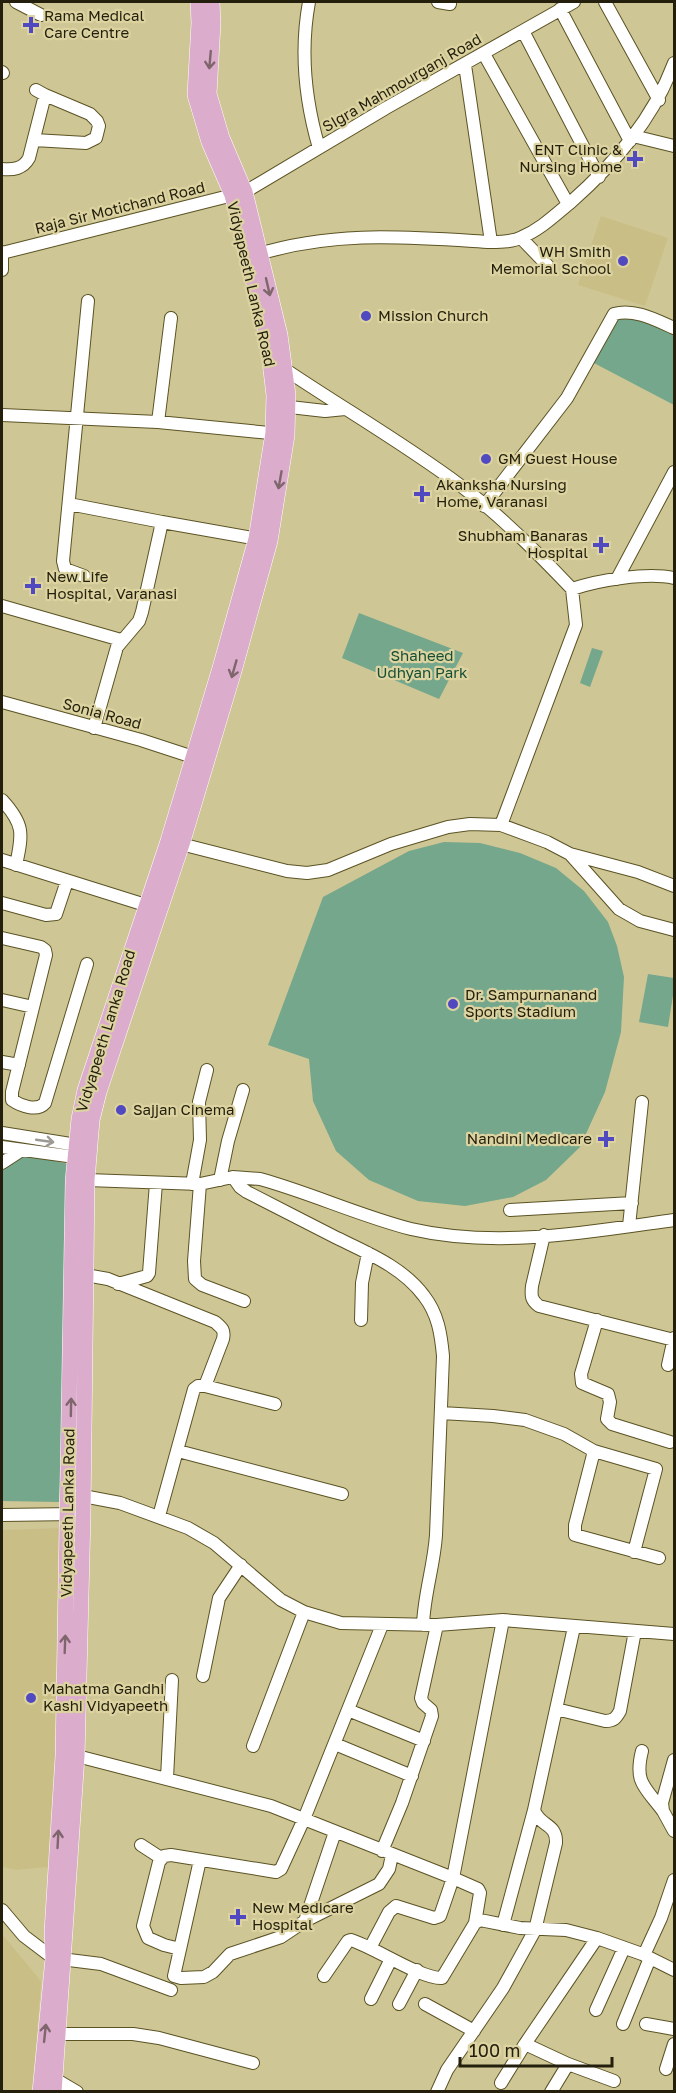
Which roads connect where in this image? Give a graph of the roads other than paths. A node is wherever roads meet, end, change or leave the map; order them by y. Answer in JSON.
{"nodes":[{"id":1,"x":16,"y":2,"type":"edge"},
{"id":2,"x":198,"y":2,"type":"edge"},
{"id":3,"x":212,"y":2,"type":"edge"},
{"id":4,"x":309,"y":2,"type":"edge"},
{"id":5,"x":574,"y":2,"type":"edge"},
{"id":6,"x":605,"y":2,"type":"edge"},
{"id":7,"x":560,"y":9,"type":"junction"},
{"id":8,"x":41,"y":15,"type":"dead end"},
{"id":9,"x":523,"y":31,"type":"junction"},
{"id":10,"x":484,"y":54,"type":"junction"},
{"id":11,"x":675,"y":63,"type":"edge"},
{"id":12,"x":465,"y":65,"type":"junction"},
{"id":13,"x":659,"y":100,"type":"junction"},
{"id":14,"x":632,"y":138,"type":"junction"},
{"id":15,"x":34,"y":140,"type":"junction"},
{"id":16,"x":675,"y":146,"type":"edge"},
{"id":17,"x":319,"y":148,"type":"junction"},
{"id":18,"x":2,"y":169,"type":"edge"},
{"id":19,"x":599,"y":177,"type":"junction"},
{"id":20,"x":239,"y":194,"type":"junction"},
{"id":21,"x":568,"y":204,"type":"junction"},
{"id":22,"x":521,"y":238,"type":"junction"},
{"id":23,"x":491,"y":242,"type":"junction"},
{"id":24,"x":2,"y":252,"type":"edge"},
{"id":25,"x":254,"y":255,"type":"junction"},
{"id":26,"x":548,"y":266,"type":"dead end"},
{"id":27,"x":2,"y":270,"type":"edge"},
{"id":28,"x":617,"y":300,"type":"dead end"},
{"id":29,"x":88,"y":301,"type":"dead end"},
{"id":30,"x":612,"y":317,"type":"junction"},
{"id":31,"x":171,"y":318,"type":"dead end"},
{"id":32,"x":675,"y":328,"type":"edge"},
{"id":33,"x":286,"y":370,"type":"junction"},
{"id":34,"x":281,"y":406,"type":"junction"},
{"id":35,"x":345,"y":409,"type":"junction"},
{"id":36,"x":2,"y":414,"type":"edge"},
{"id":37,"x":76,"y":419,"type":"junction"},
{"id":38,"x":158,"y":422,"type":"junction"},
{"id":39,"x":280,"y":434,"type":"junction"},
{"id":40,"x":675,"y":472,"type":"edge"},
{"id":41,"x":69,"y":504,"type":"junction"},
{"id":42,"x":484,"y":506,"type":"junction"},
{"id":43,"x":162,"y":522,"type":"junction"},
{"id":44,"x":263,"y":540,"type":"junction"},
{"id":45,"x":84,"y":576,"type":"dead end"},
{"id":46,"x":675,"y":578,"type":"edge"},
{"id":47,"x":617,"y":579,"type":"junction"},
{"id":48,"x":572,"y":589,"type":"junction"},
{"id":49,"x":2,"y":606,"type":"edge"},
{"id":50,"x":121,"y":640,"type":"junction"},
{"id":51,"x":2,"y":702,"type":"edge"},
{"id":52,"x":94,"y":728,"type":"junction"},
{"id":53,"x":194,"y":757,"type":"junction"},
{"id":54,"x":2,"y":800,"type":"edge"},
{"id":55,"x":501,"y":825,"type":"junction"},
{"id":56,"x":175,"y":843,"type":"junction"},
{"id":57,"x":570,"y":854,"type":"junction"},
{"id":58,"x":2,"y":860,"type":"edge"},
{"id":59,"x":16,"y":865,"type":"junction"},
{"id":60,"x":67,"y":881,"type":"junction"},
{"id":61,"x":675,"y":886,"type":"edge"},
{"id":62,"x":2,"y":903,"type":"edge"},
{"id":63,"x":152,"y":907,"type":"junction"},
{"id":64,"x":675,"y":930,"type":"edge"},
{"id":65,"x":2,"y":938,"type":"edge"},
{"id":66,"x":87,"y":964,"type":"dead end"},
{"id":67,"x":2,"y":1000,"type":"edge"},
{"id":68,"x":33,"y":1007,"type":"junction"},
{"id":69,"x":2,"y":1062,"type":"edge"},
{"id":70,"x":19,"y":1065,"type":"junction"},
{"id":71,"x":207,"y":1070,"type":"dead end"},
{"id":72,"x":243,"y":1090,"type":"dead end"},
{"id":73,"x":642,"y":1102,"type":"dead end"},
{"id":74,"x":2,"y":1133,"type":"edge"},
{"id":75,"x":2,"y":1147,"type":"edge"},
{"id":76,"x":22,"y":1150,"type":"junction"},
{"id":77,"x":82,"y":1152,"type":"junction"},
{"id":78,"x":2,"y":1163,"type":"edge"},
{"id":79,"x":233,"y":1177,"type":"junction"},
{"id":80,"x":87,"y":1180,"type":"junction"},
{"id":81,"x":220,"y":1180,"type":"junction"},
{"id":82,"x":156,"y":1183,"type":"junction"},
{"id":83,"x":196,"y":1184,"type":"junction"},
{"id":84,"x":632,"y":1203,"type":"junction"},
{"id":85,"x":510,"y":1210,"type":"dead end"},
{"id":86,"x":675,"y":1220,"type":"edge"},
{"id":87,"x":629,"y":1226,"type":"junction"},
{"id":88,"x":544,"y":1235,"type":"junction"},
{"id":89,"x":368,"y":1253,"type":"junction"},
{"id":90,"x":86,"y":1275,"type":"junction"},
{"id":91,"x":118,"y":1284,"type":"junction"},
{"id":92,"x":244,"y":1300,"type":"dead end"},
{"id":93,"x":360,"y":1320,"type":"dead end"},
{"id":94,"x":597,"y":1320,"type":"junction"},
{"id":95,"x":674,"y":1339,"type":"edge"},
{"id":96,"x":668,"y":1365,"type":"dead end"},
{"id":97,"x":206,"y":1386,"type":"junction"},
{"id":98,"x":275,"y":1404,"type":"dead end"},
{"id":99,"x":441,"y":1413,"type":"junction"},
{"id":100,"x":670,"y":1442,"type":"dead end"},
{"id":101,"x":178,"y":1451,"type":"junction"},
{"id":102,"x":594,"y":1451,"type":"junction"},
{"id":103,"x":342,"y":1494,"type":"dead end"},
{"id":104,"x":83,"y":1496,"type":"junction"},
{"id":105,"x":76,"y":1514,"type":"junction"},
{"id":106,"x":2,"y":1515,"type":"edge"},
{"id":107,"x":159,"y":1516,"type":"junction"},
{"id":108,"x":634,"y":1552,"type":"junction"},
{"id":109,"x":659,"y":1558,"type":"dead end"},
{"id":110,"x":241,"y":1565,"type":"junction"},
{"id":111,"x":304,"y":1612,"type":"junction"},
{"id":112,"x":503,"y":1620,"type":"junction"},
{"id":113,"x":382,"y":1625,"type":"junction"},
{"id":114,"x":423,"y":1625,"type":"junction"},
{"id":115,"x":437,"y":1625,"type":"junction"},
{"id":116,"x":574,"y":1627,"type":"junction"},
{"id":117,"x":635,"y":1631,"type":"junction"},
{"id":118,"x":675,"y":1634,"type":"edge"},
{"id":119,"x":203,"y":1676,"type":"dead end"},
{"id":120,"x":172,"y":1680,"type":"dead end"},
{"id":121,"x":556,"y":1709,"type":"junction"},
{"id":122,"x":348,"y":1710,"type":"junction"},
{"id":123,"x":424,"y":1741,"type":"junction"},
{"id":124,"x":335,"y":1744,"type":"junction"},
{"id":125,"x":253,"y":1746,"type":"dead end"},
{"id":126,"x":642,"y":1751,"type":"dead end"},
{"id":127,"x":77,"y":1756,"type":"junction"},
{"id":128,"x":675,"y":1760,"type":"edge"},
{"id":129,"x":412,"y":1776,"type":"junction"},
{"id":130,"x":167,"y":1778,"type":"junction"},
{"id":131,"x":534,"y":1810,"type":"junction"},
{"id":132,"x":663,"y":1811,"type":"junction"},
{"id":133,"x":304,"y":1820,"type":"junction"},
{"id":134,"x":675,"y":1831,"type":"edge"},
{"id":135,"x":335,"y":1832,"type":"junction"},
{"id":136,"x":141,"y":1845,"type":"dead end"},
{"id":137,"x":387,"y":1853,"type":"junction"},
{"id":138,"x":161,"y":1858,"type":"junction"},
{"id":139,"x":200,"y":1860,"type":"junction"},
{"id":140,"x":453,"y":1878,"type":"junction"},
{"id":141,"x":675,"y":1881,"type":"edge"},
{"id":142,"x":2,"y":1910,"type":"edge"},
{"id":143,"x":305,"y":1921,"type":"junction"},
{"id":144,"x":476,"y":1923,"type":"junction"},
{"id":145,"x":503,"y":1925,"type":"junction"},
{"id":146,"x":535,"y":1930,"type":"junction"},
{"id":147,"x":597,"y":1938,"type":"junction"},
{"id":148,"x":370,"y":1948,"type":"junction"},
{"id":149,"x":624,"y":1948,"type":"junction"},
{"id":150,"x":180,"y":1949,"type":"junction"},
{"id":151,"x":647,"y":1957,"type":"junction"},
{"id":152,"x":58,"y":1958,"type":"junction"},
{"id":153,"x":391,"y":1959,"type":"junction"},
{"id":154,"x":417,"y":1970,"type":"junction"},
{"id":155,"x":675,"y":1970,"type":"edge"},
{"id":156,"x":324,"y":1976,"type":"dead end"},
{"id":157,"x":171,"y":1990,"type":"dead end"},
{"id":158,"x":371,"y":1999,"type":"dead end"},
{"id":159,"x":399,"y":2004,"type":"dead end"},
{"id":160,"x":425,"y":2004,"type":"dead end"},
{"id":161,"x":596,"y":2010,"type":"dead end"},
{"id":162,"x":623,"y":2024,"type":"dead end"},
{"id":163,"x":646,"y":2024,"type":"dead end"},
{"id":164,"x":675,"y":2030,"type":"edge"},
{"id":165,"x":474,"y":2031,"type":"junction"},
{"id":166,"x":59,"y":2034,"type":"junction"},
{"id":167,"x":525,"y":2044,"type":"junction"},
{"id":168,"x":675,"y":2044,"type":"edge"},
{"id":169,"x":253,"y":2063,"type":"dead end"},
{"id":170,"x":568,"y":2064,"type":"junction"},
{"id":171,"x":666,"y":2069,"type":"dead end"},
{"id":172,"x":614,"y":2081,"type":"dead end"},
{"id":173,"x":501,"y":2083,"type":"dead end"},
{"id":174,"x":55,"y":2085,"type":"edge"},
{"id":175,"x":40,"y":2091,"type":"edge"},
{"id":176,"x":77,"y":2091,"type":"edge"},
{"id":177,"x":437,"y":2091,"type":"edge"},
{"id":178,"x":551,"y":2091,"type":"edge"}],
"edges":[{"from":1,"to":8,"type":"street"},
{"from":2,"to":20,"type":"main road","name":"Vidyapeeth Lanka Road"},
{"from":3,"to":20,"type":"main road","name":"Vidyapeeth Lanka Road","one_way":true},
{"from":4,"to":17,"type":"street"},
{"from":5,"to":7,"type":"street","name":"SIgra Mahmourganj Road"},
{"from":6,"to":13,"type":"street"},
{"from":7,"to":9,"type":"street","name":"SIgra Mahmourganj Road"},
{"from":7,"to":14,"type":"street"},
{"from":9,"to":10,"type":"street","name":"SIgra Mahmourganj Road"},
{"from":9,"to":19,"type":"street"},
{"from":10,"to":12,"type":"street","name":"SIgra Mahmourganj Road"},
{"from":10,"to":21,"type":"street"},
{"from":11,"to":13,"type":"street"},
{"from":12,"to":17,"type":"street","name":"SIgra Mahmourganj Road"},
{"from":12,"to":23,"type":"street"},
{"from":13,"to":14,"type":"street"},
{"from":14,"to":16,"type":"street"},
{"from":14,"to":19,"type":"street"},
{"from":15,"to":15,"type":"street"},
{"from":15,"to":18,"type":"street"},
{"from":17,"to":20,"type":"street","name":"SIgra Mahmourganj Road"},
{"from":19,"to":21,"type":"street"},
{"from":20,"to":24,"type":"street","name":"Raja Sir Motichand Road"},
{"from":20,"to":25,"type":"main road","name":"Vidyapeeth Lanka Road"},
{"from":21,"to":22,"type":"street"},
{"from":22,"to":23,"type":"street"},
{"from":22,"to":26,"type":"street"},
{"from":23,"to":25,"type":"street"},
{"from":24,"to":27,"type":"street"},
{"from":25,"to":33,"type":"main road","name":"Vidyapeeth Lanka Road","one_way":true},
{"from":25,"to":34,"type":"main road","name":"Vidyapeeth Lanka Road"},
{"from":28,"to":30,"type":"street"},
{"from":29,"to":37,"type":"street"},
{"from":30,"to":32,"type":"street"},
{"from":30,"to":42,"type":"street"},
{"from":31,"to":38,"type":"street"},
{"from":33,"to":34,"type":"main road","name":"Vidyapeeth Lanka Road"},
{"from":33,"to":35,"type":"street"},
{"from":34,"to":35,"type":"street"},
{"from":34,"to":39,"type":"main road","name":"Vidyapeeth Lanka Road"},
{"from":35,"to":42,"type":"street"},
{"from":36,"to":37,"type":"street"},
{"from":37,"to":38,"type":"street"},
{"from":37,"to":41,"type":"street"},
{"from":38,"to":39,"type":"street"},
{"from":39,"to":44,"type":"main road","name":"Vidyapeeth Lanka Road"},
{"from":40,"to":47,"type":"street"},
{"from":41,"to":43,"type":"street"},
{"from":41,"to":45,"type":"street"},
{"from":42,"to":48,"type":"street"},
{"from":43,"to":44,"type":"street"},
{"from":43,"to":50,"type":"street"},
{"from":44,"to":53,"type":"main road","name":"Vidyapeeth Lanka Road"},
{"from":44,"to":56,"type":"main road","name":"Vidyapeeth Lanka Road","one_way":true},
{"from":46,"to":47,"type":"street"},
{"from":47,"to":48,"type":"street"},
{"from":48,"to":55,"type":"street"},
{"from":49,"to":50,"type":"street"},
{"from":50,"to":52,"type":"street"},
{"from":51,"to":52,"type":"street","name":"Sonia Road"},
{"from":52,"to":53,"type":"street","name":"Sonia Road"},
{"from":53,"to":56,"type":"main road","name":"Vidyapeeth Lanka Road"},
{"from":54,"to":59,"type":"street"},
{"from":55,"to":56,"type":"street"},
{"from":55,"to":57,"type":"street"},
{"from":56,"to":63,"type":"main road","name":"Vidyapeeth Lanka Road"},
{"from":57,"to":61,"type":"street"},
{"from":57,"to":64,"type":"street"},
{"from":58,"to":59,"type":"street"},
{"from":59,"to":60,"type":"street"},
{"from":60,"to":62,"type":"street"},
{"from":60,"to":63,"type":"street"},
{"from":63,"to":77,"type":"main road","name":"Vidyapeeth Lanka Road"},
{"from":65,"to":68,"type":"street"},
{"from":66,"to":70,"type":"street"},
{"from":67,"to":68,"type":"street"},
{"from":68,"to":70,"type":"street"},
{"from":69,"to":70,"type":"street"},
{"from":71,"to":83,"type":"street"},
{"from":72,"to":81,"type":"street"},
{"from":73,"to":84,"type":"street"},
{"from":74,"to":77,"type":"street","one_way":true},
{"from":75,"to":76,"type":"street"},
{"from":76,"to":77,"type":"street"},
{"from":76,"to":78,"type":"street"},
{"from":77,"to":80,"type":"main road","name":"Vidyapeeth Lanka Road"},
{"from":105,"to":77,"type":"main road","name":"Vidyapeeth Lanka Road","one_way":true},
{"from":79,"to":81,"type":"street"},
{"from":79,"to":88,"type":"street"},
{"from":79,"to":89,"type":"street"},
{"from":80,"to":82,"type":"street"},
{"from":80,"to":90,"type":"main road","name":"Vidyapeeth Lanka Road"},
{"from":81,"to":83,"type":"street"},
{"from":82,"to":83,"type":"street"},
{"from":82,"to":91,"type":"street"},
{"from":83,"to":92,"type":"street"},
{"from":84,"to":85,"type":"street"},
{"from":84,"to":87,"type":"street"},
{"from":86,"to":87,"type":"street"},
{"from":87,"to":88,"type":"street"},
{"from":88,"to":94,"type":"street"},
{"from":89,"to":93,"type":"street"},
{"from":89,"to":99,"type":"street"},
{"from":90,"to":91,"type":"street"},
{"from":90,"to":104,"type":"main road","name":"Vidyapeeth Lanka Road"},
{"from":91,"to":97,"type":"street"},
{"from":94,"to":95,"type":"street"},
{"from":94,"to":100,"type":"street"},
{"from":95,"to":96,"type":"street"},
{"from":97,"to":98,"type":"street"},
{"from":97,"to":101,"type":"street"},
{"from":99,"to":102,"type":"street"},
{"from":99,"to":114,"type":"street"},
{"from":101,"to":103,"type":"street"},
{"from":101,"to":107,"type":"street"},
{"from":102,"to":108,"type":"street"},
{"from":102,"to":108,"type":"street"},
{"from":104,"to":105,"type":"main road","name":"Vidyapeeth Lanka Road"},
{"from":104,"to":107,"type":"street"},
{"from":105,"to":106,"type":"street"},
{"from":105,"to":127,"type":"main road","name":"Vidyapeeth Lanka Road"},
{"from":152,"to":105,"type":"main road","name":"Vidyapeeth Lanka Road","one_way":true},
{"from":107,"to":110,"type":"street"},
{"from":108,"to":109,"type":"street"},
{"from":110,"to":111,"type":"street"},
{"from":110,"to":119,"type":"street"},
{"from":111,"to":113,"type":"street"},
{"from":111,"to":125,"type":"street"},
{"from":112,"to":115,"type":"street"},
{"from":112,"to":116,"type":"street"},
{"from":112,"to":140,"type":"street"},
{"from":113,"to":114,"type":"street"},
{"from":113,"to":122,"type":"street"},
{"from":114,"to":115,"type":"street"},
{"from":115,"to":123,"type":"street"},
{"from":116,"to":117,"type":"street"},
{"from":116,"to":121,"type":"street"},
{"from":117,"to":118,"type":"street"},
{"from":117,"to":121,"type":"street"},
{"from":120,"to":130,"type":"street"},
{"from":121,"to":131,"type":"street"},
{"from":122,"to":123,"type":"street"},
{"from":122,"to":124,"type":"street"},
{"from":123,"to":129,"type":"street"},
{"from":124,"to":129,"type":"street"},
{"from":124,"to":133,"type":"street"},
{"from":126,"to":132,"type":"street"},
{"from":127,"to":130,"type":"street"},
{"from":127,"to":152,"type":"main road","name":"Vidyapeeth Lanka Road"},
{"from":128,"to":132,"type":"street"},
{"from":129,"to":137,"type":"street"},
{"from":130,"to":133,"type":"street"},
{"from":131,"to":145,"type":"street"},
{"from":131,"to":146,"type":"street"},
{"from":132,"to":134,"type":"street"},
{"from":133,"to":135,"type":"street"},
{"from":133,"to":139,"type":"street"},
{"from":135,"to":137,"type":"street"},
{"from":135,"to":143,"type":"street"},
{"from":136,"to":138,"type":"street"},
{"from":137,"to":140,"type":"street"},
{"from":137,"to":143,"type":"street"},
{"from":138,"to":139,"type":"street"},
{"from":138,"to":150,"type":"street"},
{"from":139,"to":150,"type":"street"},
{"from":140,"to":144,"type":"street"},
{"from":140,"to":148,"type":"street"},
{"from":141,"to":151,"type":"street"},
{"from":142,"to":152,"type":"street"},
{"from":143,"to":150,"type":"street"},
{"from":144,"to":145,"type":"street"},
{"from":144,"to":154,"type":"street"},
{"from":145,"to":146,"type":"street"},
{"from":146,"to":147,"type":"street"},
{"from":146,"to":165,"type":"street"},
{"from":147,"to":149,"type":"street"},
{"from":147,"to":167,"type":"street"},
{"from":148,"to":153,"type":"street"},
{"from":148,"to":156,"type":"street"},
{"from":149,"to":151,"type":"street"},
{"from":149,"to":161,"type":"street"},
{"from":151,"to":155,"type":"street"},
{"from":151,"to":162,"type":"street"},
{"from":152,"to":157,"type":"street"},
{"from":152,"to":166,"type":"main road","name":"Vidyapeeth Lanka Road"},
{"from":175,"to":152,"type":"main road","name":"Vidyapeeth Lanka Road","one_way":true},
{"from":153,"to":154,"type":"street"},
{"from":153,"to":158,"type":"street"},
{"from":154,"to":159,"type":"street"},
{"from":160,"to":165,"type":"street"},
{"from":163,"to":164,"type":"street"},
{"from":165,"to":177,"type":"street"},
{"from":166,"to":169,"type":"street"},
{"from":166,"to":174,"type":"main road","name":"Vidyapeeth Lanka Road"},
{"from":167,"to":170,"type":"street"},
{"from":167,"to":173,"type":"street"},
{"from":168,"to":171,"type":"street"},
{"from":170,"to":172,"type":"street"},
{"from":170,"to":178,"type":"street"},
{"from":174,"to":176,"type":"street"}]}
